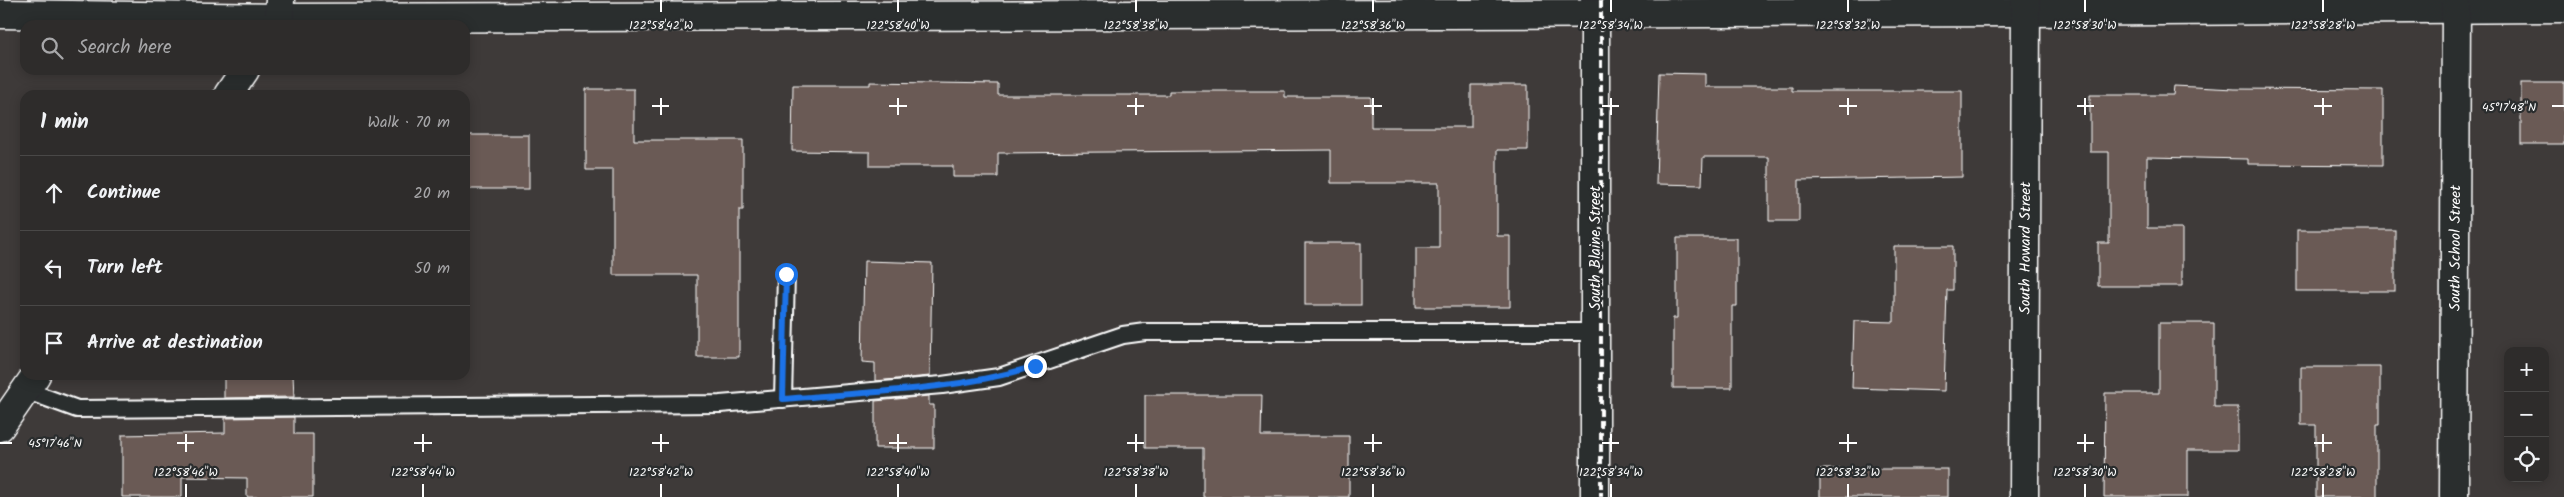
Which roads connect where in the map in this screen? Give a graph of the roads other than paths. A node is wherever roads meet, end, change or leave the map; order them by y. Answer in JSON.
{"nodes":[{"id":1,"x":2456,"y":4,"type":"edge"},
{"id":2,"x":2026,"y":6,"type":"edge"},
{"id":3,"x":1595,"y":7,"type":"edge"},
{"id":4,"x":2564,"y":8,"type":"edge"},
{"id":5,"x":282,"y":11,"type":"edge"},
{"id":6,"x":0,"y":14,"type":"edge"},
{"id":7,"x":242,"y":75,"type":"edge"},
{"id":8,"x":231,"y":90,"type":"edge"},
{"id":9,"x":786,"y":274,"type":"dead end"},
{"id":10,"x":1595,"y":332,"type":"junction"},
{"id":11,"x":30,"y":383,"type":"edge"},
{"id":12,"x":783,"y":399,"type":"junction"},
{"id":13,"x":0,"y":427,"type":"edge"},
{"id":14,"x":1595,"y":497,"type":"edge"},
{"id":15,"x":2024,"y":497,"type":"edge"},
{"id":16,"x":2454,"y":497,"type":"edge"}],
"edges":[{"from":1,"to":2,"type":"street"},
{"from":1,"to":4,"type":"street"},
{"from":1,"to":16,"type":"street","name":"South School Street"},
{"from":2,"to":3,"type":"street"},
{"from":2,"to":15,"type":"street","name":"South Howard Street"},
{"from":3,"to":5,"type":"street"},
{"from":3,"to":10,"type":"street","name":"South Blaine Street"},
{"from":5,"to":6,"type":"street"},
{"from":7,"to":8,"type":"street"},
{"from":9,"to":12,"type":"lane"},
{"from":10,"to":12,"type":"lane"},
{"from":10,"to":14,"type":"street","name":"South Blaine Street"},
{"from":11,"to":12,"type":"lane"},
{"from":11,"to":13,"type":"street"}]}
